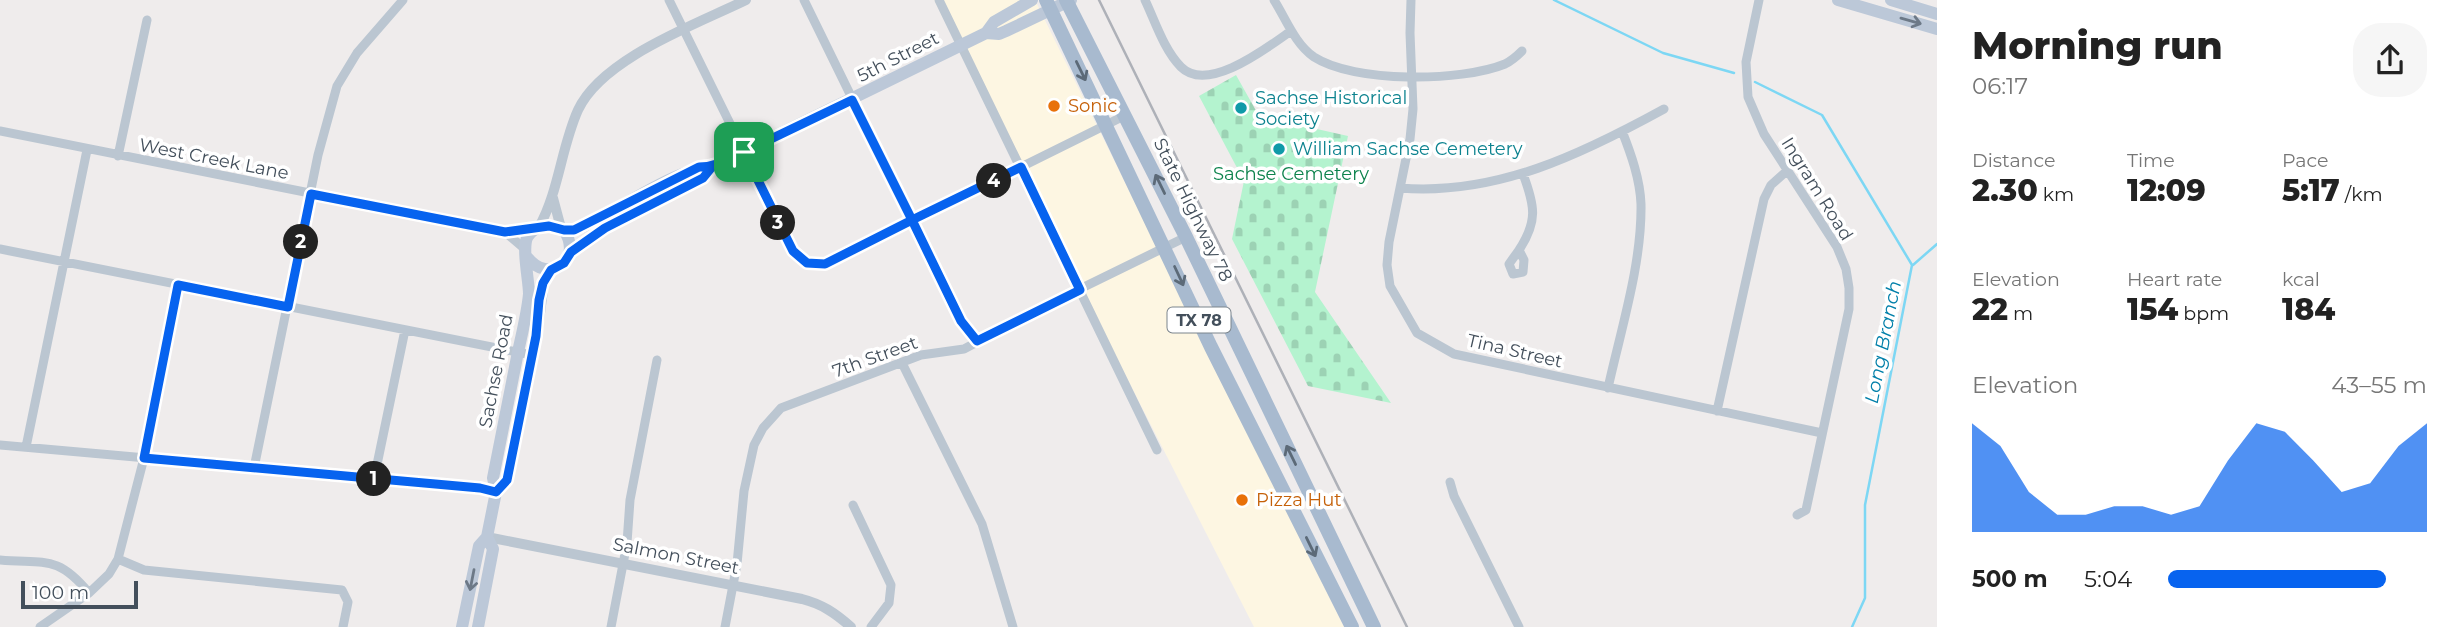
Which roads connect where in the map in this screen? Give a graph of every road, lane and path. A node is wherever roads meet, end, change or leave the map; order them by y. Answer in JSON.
{"nodes":[{"id":1,"x":403,"y":0,"type":"edge"},
{"id":2,"x":669,"y":0,"type":"edge"},
{"id":3,"x":746,"y":0,"type":"edge"},
{"id":4,"x":804,"y":0,"type":"edge"},
{"id":5,"x":939,"y":0,"type":"edge"},
{"id":6,"x":1032,"y":0,"type":"edge"},
{"id":7,"x":1145,"y":0,"type":"edge"},
{"id":8,"x":1274,"y":0,"type":"edge"},
{"id":9,"x":1411,"y":0,"type":"edge"},
{"id":10,"x":1759,"y":0,"type":"edge"},
{"id":11,"x":1838,"y":0,"type":"edge"},
{"id":12,"x":1891,"y":0,"type":"edge"},
{"id":13,"x":1068,"y":1,"type":"edge"},
{"id":14,"x":1048,"y":5,"type":"edge"},
{"id":15,"x":1937,"y":13,"type":"edge"},
{"id":16,"x":147,"y":20,"type":"dead end"},
{"id":17,"x":1937,"y":29,"type":"edge"},
{"id":18,"x":684,"y":30,"type":"junction"},
{"id":19,"x":1292,"y":31,"type":"junction"},
{"id":20,"x":986,"y":33,"type":"junction"},
{"id":21,"x":961,"y":45,"type":"junction"},
{"id":22,"x":1522,"y":51,"type":"dead end"},
{"id":23,"x":1412,"y":77,"type":"junction"},
{"id":24,"x":852,"y":100,"type":"junction"},
{"id":25,"x":1664,"y":109,"type":"dead end"},
{"id":26,"x":1126,"y":115,"type":"junction"},
{"id":27,"x":1107,"y":125,"type":"junction"},
{"id":28,"x":0,"y":131,"type":"edge"},
{"id":29,"x":1622,"y":131,"type":"junction"},
{"id":30,"x":87,"y":150,"type":"junction"},
{"id":31,"x":744,"y":152,"type":"junction"},
{"id":32,"x":118,"y":156,"type":"junction"},
{"id":33,"x":712,"y":167,"type":"junction"},
{"id":34,"x":1021,"y":167,"type":"junction"},
{"id":35,"x":1788,"y":170,"type":"junction"},
{"id":36,"x":1523,"y":174,"type":"junction"},
{"id":37,"x":1400,"y":188,"type":"junction"},
{"id":38,"x":311,"y":194,"type":"junction"},
{"id":39,"x":553,"y":198,"type":"junction"},
{"id":40,"x":912,"y":220,"type":"junction"},
{"id":41,"x":537,"y":228,"type":"junction"},
{"id":42,"x":562,"y":229,"type":"junction"},
{"id":43,"x":505,"y":232,"type":"junction"},
{"id":44,"x":1186,"y":237,"type":"junction"},
{"id":45,"x":1166,"y":248,"type":"junction"},
{"id":46,"x":0,"y":249,"type":"edge"},
{"id":47,"x":1519,"y":250,"type":"dead end"},
{"id":48,"x":571,"y":252,"type":"junction"},
{"id":49,"x":526,"y":253,"type":"junction"},
{"id":50,"x":64,"y":262,"type":"junction"},
{"id":51,"x":551,"y":270,"type":"junction"},
{"id":52,"x":178,"y":285,"type":"junction"},
{"id":53,"x":1080,"y":290,"type":"junction"},
{"id":54,"x":288,"y":307,"type":"junction"},
{"id":55,"x":405,"y":330,"type":"junction"},
{"id":56,"x":1233,"y":337,"type":"junction"},
{"id":57,"x":977,"y":341,"type":"junction"},
{"id":58,"x":1211,"y":347,"type":"junction"},
{"id":59,"x":518,"y":352,"type":"junction"},
{"id":60,"x":532,"y":355,"type":"junction"},
{"id":61,"x":657,"y":360,"type":"dead end"},
{"id":62,"x":902,"y":363,"type":"junction"},
{"id":63,"x":1608,"y":388,"type":"junction"},
{"id":64,"x":1717,"y":411,"type":"junction"},
{"id":65,"x":1822,"y":433,"type":"junction"},
{"id":66,"x":0,"y":445,"type":"edge"},
{"id":67,"x":26,"y":447,"type":"junction"},
{"id":68,"x":1157,"y":450,"type":"dead end"},
{"id":69,"x":144,"y":458,"type":"junction"},
{"id":70,"x":254,"y":468,"type":"junction"},
{"id":71,"x":374,"y":479,"type":"junction"},
{"id":72,"x":1450,"y":482,"type":"dead end"},
{"id":73,"x":496,"y":492,"type":"junction"},
{"id":74,"x":853,"y":505,"type":"dead end"},
{"id":75,"x":1797,"y":515,"type":"dead end"},
{"id":76,"x":487,"y":537,"type":"junction"},
{"id":77,"x":118,"y":559,"type":"junction"},
{"id":78,"x":0,"y":560,"type":"edge"},
{"id":79,"x":623,"y":564,"type":"junction"},
{"id":80,"x":734,"y":586,"type":"junction"},
{"id":81,"x":89,"y":593,"type":"junction"},
{"id":82,"x":1515,"y":626,"type":"edge"},
{"id":83,"x":40,"y":627,"type":"edge"},
{"id":84,"x":343,"y":627,"type":"edge"},
{"id":85,"x":462,"y":627,"type":"edge"},
{"id":86,"x":478,"y":627,"type":"edge"},
{"id":87,"x":611,"y":627,"type":"edge"},
{"id":88,"x":725,"y":627,"type":"edge"},
{"id":89,"x":851,"y":627,"type":"edge"},
{"id":90,"x":871,"y":627,"type":"edge"},
{"id":91,"x":1013,"y":627,"type":"edge"},
{"id":92,"x":1352,"y":627,"type":"edge"},
{"id":93,"x":1374,"y":627,"type":"edge"}],
"edges":[{"from":1,"to":38,"type":"street"},
{"from":2,"to":18,"type":"street"},
{"from":3,"to":18,"type":"street"},
{"from":4,"to":24,"type":"street"},
{"from":5,"to":21,"type":"street"},
{"from":6,"to":20,"type":"main road","name":"5th Street"},
{"from":7,"to":19,"type":"street"},
{"from":8,"to":19,"type":"street"},
{"from":9,"to":23,"type":"street","name":"Tina Street"},
{"from":10,"to":35,"type":"street","name":"Ingram Road"},
{"from":11,"to":17,"type":"main road","one_way":true},
{"from":12,"to":15,"type":"main road"},
{"from":13,"to":14,"type":"main road","name":"5th Street"},
{"from":13,"to":26,"type":"main road","name":"State Highway 78","number":"TX 78"},
{"from":14,"to":20,"type":"main road","name":"5th Street"},
{"from":14,"to":27,"type":"main road","number":"TX 78","one_way":true},
{"from":16,"to":32,"type":"street"},
{"from":18,"to":31,"type":"street"},
{"from":18,"to":39,"type":"street"},
{"from":19,"to":23,"type":"street"},
{"from":20,"to":21,"type":"main road","name":"5th Street"},
{"from":21,"to":24,"type":"main road","name":"5th Street"},
{"from":21,"to":34,"type":"street"},
{"from":22,"to":23,"type":"street"},
{"from":23,"to":37,"type":"street","name":"Tina Street"},
{"from":24,"to":31,"type":"main road","name":"5th Street"},
{"from":24,"to":40,"type":"street"},
{"from":25,"to":29,"type":"street"},
{"from":26,"to":27,"type":"street"},
{"from":44,"to":26,"type":"main road","name":"State Highway 78","number":"TX 78","one_way":true},
{"from":27,"to":34,"type":"street"},
{"from":27,"to":45,"type":"main road","number":"TX 78"},
{"from":28,"to":30,"type":"street","name":"West Creek Lane"},
{"from":29,"to":36,"type":"street"},
{"from":29,"to":63,"type":"street"},
{"from":30,"to":32,"type":"street","name":"West Creek Lane"},
{"from":30,"to":50,"type":"street"},
{"from":31,"to":33,"type":"main road","name":"5th Street"},
{"from":31,"to":40,"type":"street"},
{"from":32,"to":38,"type":"street","name":"West Creek Lane"},
{"from":33,"to":42,"type":"main road","name":"5th Street"},
{"from":33,"to":48,"type":"main road","name":"5th Street"},
{"from":34,"to":40,"type":"street"},
{"from":34,"to":53,"type":"street"},
{"from":35,"to":64,"type":"street"},
{"from":35,"to":65,"type":"street","name":"Ingram Road"},
{"from":36,"to":37,"type":"street"},
{"from":36,"to":47,"type":"street"},
{"from":37,"to":63,"type":"street","name":"Tina Street"},
{"from":38,"to":43,"type":"street","name":"West Creek Lane"},
{"from":38,"to":54,"type":"street"},
{"from":39,"to":41,"type":"street"},
{"from":39,"to":42,"type":"street"},
{"from":40,"to":57,"type":"street"},
{"from":41,"to":42,"type":"main road"},
{"from":41,"to":43,"type":"street","name":"West Creek Lane"},
{"from":41,"to":49,"type":"main road"},
{"from":42,"to":48,"type":"main road"},
{"from":43,"to":49,"type":"street","name":"West Creek Lane"},
{"from":44,"to":45,"type":"street","name":"7th Street"},
{"from":44,"to":56,"type":"main road","name":"State Highway 78","number":"TX 78"},
{"from":45,"to":53,"type":"street","name":"7th Street"},
{"from":45,"to":58,"type":"main road","number":"TX 78","one_way":true},
{"from":46,"to":50,"type":"street"},
{"from":48,"to":51,"type":"main road"},
{"from":49,"to":51,"type":"main road"},
{"from":49,"to":59,"type":"main road","name":"Sachse Road"},
{"from":50,"to":52,"type":"street"},
{"from":50,"to":67,"type":"street"},
{"from":51,"to":60,"type":"main road","name":"Sachse Road"},
{"from":52,"to":54,"type":"street"},
{"from":52,"to":69,"type":"street"},
{"from":53,"to":57,"type":"street","name":"7th Street"},
{"from":53,"to":68,"type":"street"},
{"from":54,"to":55,"type":"street"},
{"from":54,"to":70,"type":"street"},
{"from":55,"to":59,"type":"street"},
{"from":55,"to":71,"type":"street"},
{"from":56,"to":58,"type":"main road"},
{"from":93,"to":56,"type":"main road","name":"State Highway 78","number":"TX 78","one_way":true},
{"from":57,"to":62,"type":"street","name":"7th Street"},
{"from":58,"to":92,"type":"main road","number":"TX 78","one_way":true},
{"from":59,"to":60,"type":"street"},
{"from":59,"to":73,"type":"main road","name":"Sachse Road"},
{"from":60,"to":73,"type":"main road","name":"Sachse Road"},
{"from":61,"to":79,"type":"street"},
{"from":62,"to":80,"type":"street","name":"7th Street"},
{"from":62,"to":91,"type":"street"},
{"from":63,"to":64,"type":"street","name":"Tina Street"},
{"from":64,"to":65,"type":"street","name":"Tina Street"},
{"from":65,"to":75,"type":"street","name":"Ingram Road"},
{"from":66,"to":67,"type":"street"},
{"from":67,"to":69,"type":"street"},
{"from":69,"to":70,"type":"street"},
{"from":69,"to":77,"type":"street"},
{"from":70,"to":71,"type":"street"},
{"from":71,"to":73,"type":"street"},
{"from":72,"to":82,"type":"street"},
{"from":73,"to":76,"type":"main road","name":"Sachse Road"},
{"from":74,"to":90,"type":"street"},
{"from":76,"to":79,"type":"street","name":"Salmon Street"},
{"from":76,"to":85,"type":"main road","name":"Sachse Road","one_way":true},
{"from":76,"to":86,"type":"main road","name":"Sachse Road"},
{"from":77,"to":81,"type":"street"},
{"from":77,"to":84,"type":"street"},
{"from":78,"to":81,"type":"street"},
{"from":79,"to":80,"type":"street","name":"Salmon Street"},
{"from":79,"to":87,"type":"street"},
{"from":80,"to":88,"type":"street","name":"7th Street"},
{"from":80,"to":89,"type":"street","name":"Salmon Street"},
{"from":81,"to":83,"type":"street"}]}
